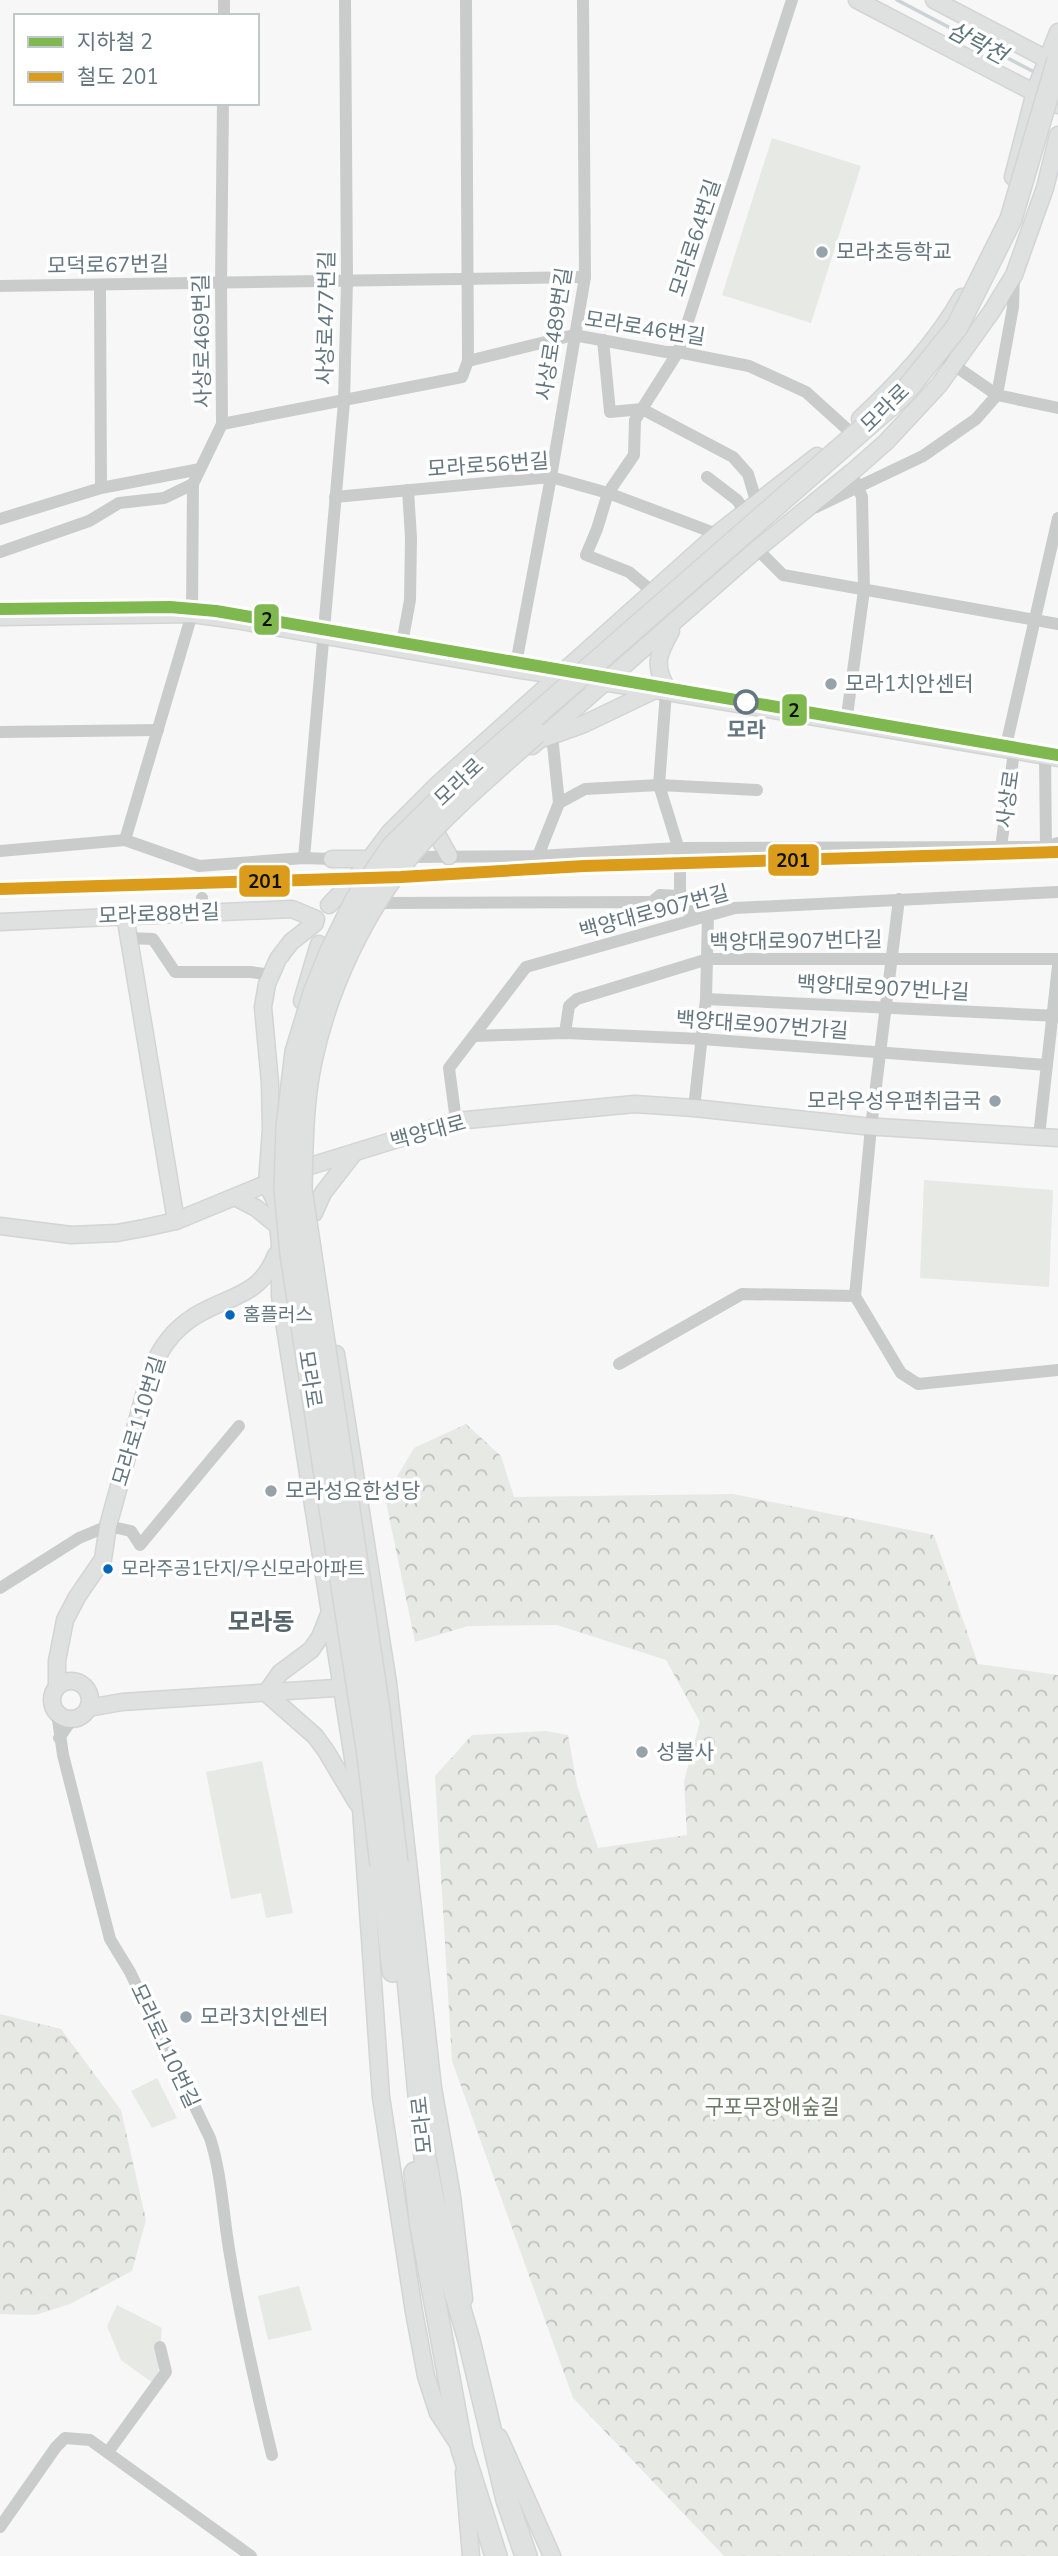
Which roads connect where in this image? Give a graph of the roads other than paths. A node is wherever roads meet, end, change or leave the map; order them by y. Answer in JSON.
{"nodes":[{"id":1,"x":345,"y":0,"type":"edge"},
{"id":2,"x":466,"y":0,"type":"edge"},
{"id":3,"x":583,"y":0,"type":"edge"},
{"id":4,"x":792,"y":0,"type":"edge"},
{"id":5,"x":857,"y":0,"type":"edge"},
{"id":6,"x":934,"y":0,"type":"edge"},
{"id":7,"x":1058,"y":32,"type":"edge"},
{"id":8,"x":1046,"y":72,"type":"edge"},
{"id":9,"x":1058,"y":100,"type":"edge"},
{"id":10,"x":223,"y":105,"type":"edge"},
{"id":11,"x":1058,"y":105,"type":"edge"},
{"id":12,"x":1058,"y":135,"type":"edge"},
{"id":13,"x":1014,"y":275,"type":"junction"},
{"id":14,"x":585,"y":276,"type":"junction"},
{"id":15,"x":469,"y":279,"type":"junction"},
{"id":16,"x":347,"y":281,"type":"junction"},
{"id":17,"x":221,"y":283,"type":"junction"},
{"id":18,"x":100,"y":285,"type":"junction"},
{"id":19,"x":0,"y":286,"type":"edge"},
{"id":20,"x":574,"y":335,"type":"junction"},
{"id":21,"x":603,"y":340,"type":"junction"},
{"id":22,"x":928,"y":345,"type":"junction"},
{"id":23,"x":678,"y":352,"type":"junction"},
{"id":24,"x":468,"y":361,"type":"junction"},
{"id":25,"x":954,"y":366,"type":"junction"},
{"id":26,"x":997,"y":395,"type":"junction"},
{"id":27,"x":344,"y":401,"type":"junction"},
{"id":28,"x":1058,"y":408,"type":"edge"},
{"id":29,"x":642,"y":409,"type":"junction"},
{"id":30,"x":222,"y":424,"type":"junction"},
{"id":31,"x":848,"y":430,"type":"junction"},
{"id":32,"x":200,"y":469,"type":"junction"},
{"id":33,"x":551,"y":477,"type":"junction"},
{"id":34,"x":706,"y":477,"type":"dead end"},
{"id":35,"x":855,"y":480,"type":"junction"},
{"id":36,"x":193,"y":484,"type":"junction"},
{"id":37,"x":101,"y":488,"type":"junction"},
{"id":38,"x":408,"y":490,"type":"junction"},
{"id":39,"x":608,"y":493,"type":"junction"},
{"id":40,"x":335,"y":497,"type":"junction"},
{"id":41,"x":751,"y":509,"type":"junction"},
{"id":42,"x":1058,"y":518,"type":"edge"},
{"id":43,"x":0,"y":519,"type":"edge"},
{"id":44,"x":717,"y":534,"type":"junction"},
{"id":45,"x":757,"y":549,"type":"junction"},
{"id":46,"x":0,"y":552,"type":"edge"},
{"id":47,"x":864,"y":590,"type":"junction"},
{"id":48,"x":653,"y":592,"type":"junction"},
{"id":49,"x":192,"y":614,"type":"junction"},
{"id":50,"x":0,"y":617,"type":"edge"},
{"id":51,"x":1035,"y":620,"type":"junction"},
{"id":52,"x":677,"y":621,"type":"junction"},
{"id":53,"x":1058,"y":624,"type":"edge"},
{"id":54,"x":322,"y":635,"type":"junction"},
{"id":55,"x":401,"y":649,"type":"junction"},
{"id":56,"x":523,"y":670,"type":"junction"},
{"id":57,"x":561,"y":674,"type":"junction"},
{"id":58,"x":604,"y":682,"type":"junction"},
{"id":59,"x":663,"y":691,"type":"junction"},
{"id":60,"x":538,"y":694,"type":"junction"},
{"id":61,"x":846,"y":723,"type":"junction"},
{"id":62,"x":158,"y":730,"type":"junction"},
{"id":63,"x":0,"y":732,"type":"edge"},
{"id":64,"x":552,"y":735,"type":"junction"},
{"id":65,"x":534,"y":744,"type":"junction"},
{"id":66,"x":1009,"y":751,"type":"junction"},
{"id":67,"x":1051,"y":757,"type":"edge"},
{"id":68,"x":659,"y":785,"type":"junction"},
{"id":69,"x":757,"y":790,"type":"dead end"},
{"id":70,"x":559,"y":803,"type":"junction"},
{"id":71,"x":435,"y":831,"type":"junction"},
{"id":72,"x":125,"y":840,"type":"junction"},
{"id":73,"x":1052,"y":845,"type":"edge"},
{"id":74,"x":1001,"y":847,"type":"junction"},
{"id":75,"x":678,"y":848,"type":"junction"},
{"id":76,"x":0,"y":851,"type":"edge"},
{"id":77,"x":449,"y":856,"type":"junction"},
{"id":78,"x":538,"y":856,"type":"junction"},
{"id":79,"x":411,"y":857,"type":"junction"},
{"id":80,"x":304,"y":858,"type":"junction"},
{"id":81,"x":332,"y":859,"type":"junction"},
{"id":82,"x":368,"y":859,"type":"junction"},
{"id":83,"x":353,"y":880,"type":"junction"},
{"id":84,"x":1058,"y":892,"type":"edge"},
{"id":85,"x":899,"y":899,"type":"junction"},
{"id":86,"x":652,"y":902,"type":"junction"},
{"id":87,"x":378,"y":903,"type":"junction"},
{"id":88,"x":328,"y":905,"type":"junction"},
{"id":89,"x":125,"y":915,"type":"junction"},
{"id":90,"x":708,"y":915,"type":"junction"},
{"id":91,"x":366,"y":918,"type":"junction"},
{"id":92,"x":315,"y":921,"type":"junction"},
{"id":93,"x":0,"y":922,"type":"edge"},
{"id":94,"x":129,"y":938,"type":"junction"},
{"id":95,"x":319,"y":944,"type":"junction"},
{"id":96,"x":352,"y":953,"type":"junction"},
{"id":97,"x":708,"y":959,"type":"junction"},
{"id":98,"x":892,"y":959,"type":"junction"},
{"id":99,"x":1058,"y":959,"type":"edge"},
{"id":100,"x":1058,"y":966,"type":"edge"},
{"id":101,"x":271,"y":975,"type":"junction"},
{"id":102,"x":706,"y":999,"type":"junction"},
{"id":103,"x":886,"y":1007,"type":"junction"},
{"id":104,"x":1055,"y":1015,"type":"edge"},
{"id":105,"x":565,"y":1033,"type":"junction"},
{"id":106,"x":474,"y":1036,"type":"junction"},
{"id":107,"x":702,"y":1039,"type":"junction"},
{"id":108,"x":880,"y":1054,"type":"junction"},
{"id":109,"x":1047,"y":1065,"type":"junction"},
{"id":110,"x":694,"y":1108,"type":"junction"},
{"id":111,"x":456,"y":1121,"type":"junction"},
{"id":112,"x":872,"y":1127,"type":"junction"},
{"id":113,"x":1039,"y":1136,"type":"junction"},
{"id":114,"x":1058,"y":1138,"type":"edge"},
{"id":115,"x":354,"y":1153,"type":"junction"},
{"id":116,"x":307,"y":1167,"type":"junction"},
{"id":117,"x":273,"y":1181,"type":"junction"},
{"id":118,"x":235,"y":1197,"type":"junction"},
{"id":119,"x":314,"y":1213,"type":"junction"},
{"id":120,"x":176,"y":1221,"type":"junction"},
{"id":121,"x":0,"y":1226,"type":"edge"},
{"id":122,"x":278,"y":1226,"type":"junction"},
{"id":123,"x":280,"y":1244,"type":"junction"},
{"id":124,"x":258,"y":1285,"type":"junction"},
{"id":125,"x":280,"y":1296,"type":"junction"},
{"id":126,"x":855,"y":1296,"type":"junction"},
{"id":127,"x":332,"y":1330,"type":"junction"},
{"id":128,"x":290,"y":1350,"type":"junction"},
{"id":129,"x":619,"y":1364,"type":"dead end"},
{"id":130,"x":1058,"y":1370,"type":"edge"},
{"id":131,"x":239,"y":1426,"type":"dead end"},
{"id":132,"x":108,"y":1526,"type":"junction"},
{"id":133,"x":0,"y":1588,"type":"edge"},
{"id":134,"x":330,"y":1612,"type":"junction"},
{"id":135,"x":388,"y":1683,"type":"junction"},
{"id":136,"x":64,"y":1684,"type":"junction"},
{"id":137,"x":342,"y":1688,"type":"junction"},
{"id":138,"x":265,"y":1693,"type":"junction"},
{"id":139,"x":89,"y":1701,"type":"junction"},
{"id":140,"x":64,"y":1716,"type":"junction"},
{"id":141,"x":361,"y":1809,"type":"junction"},
{"id":142,"x":389,"y":1864,"type":"junction"},
{"id":143,"x":469,"y":2340,"type":"junction"},
{"id":144,"x":160,"y":2347,"type":"dead end"},
{"id":145,"x":484,"y":2403,"type":"junction"},
{"id":146,"x":462,"y":2449,"type":"junction"},
{"id":147,"x":108,"y":2452,"type":"junction"},
{"id":148,"x":272,"y":2455,"type":"dead end"},
{"id":149,"x":0,"y":2527,"type":"edge"},
{"id":150,"x":251,"y":2556,"type":"edge"},
{"id":151,"x":471,"y":2556,"type":"edge"},
{"id":152,"x":496,"y":2556,"type":"edge"},
{"id":153,"x":526,"y":2556,"type":"edge"},
{"id":154,"x":552,"y":2556,"type":"edge"}],
"edges":[{"from":1,"to":16,"type":"street","name":"사상로477번길"},
{"from":2,"to":15,"type":"street"},
{"from":3,"to":14,"type":"street","name":"사상로489번길"},
{"from":4,"to":23,"type":"street","name":"모라로64번길"},
{"from":5,"to":8,"type":"main road"},
{"from":6,"to":8,"type":"main road"},
{"from":7,"to":8,"type":"main road","name":"모라로"},
{"from":8,"to":11,"type":"main road"},
{"from":8,"to":22,"type":"main road","name":"모라로"},
{"from":8,"to":142,"type":"highway","name":"모라로","bridge":true},
{"from":9,"to":142,"type":"highway","name":"모라로","bridge":true},
{"from":10,"to":17,"type":"street","name":"사상로469번길"},
{"from":12,"to":13,"type":"main road","name":"모라로"},
{"from":13,"to":25,"type":"main road","name":"모라로"},
{"from":13,"to":26,"type":"street"},
{"from":14,"to":15,"type":"street","name":"모덕로67번길"},
{"from":14,"to":20,"type":"street","name":"사상로489번길"},
{"from":15,"to":16,"type":"street","name":"모덕로67번길"},
{"from":15,"to":24,"type":"street"},
{"from":16,"to":17,"type":"street","name":"모덕로67번길"},
{"from":16,"to":27,"type":"street","name":"사상로477번길"},
{"from":17,"to":18,"type":"street","name":"모덕로67번길"},
{"from":17,"to":30,"type":"street","name":"사상로469번길"},
{"from":18,"to":19,"type":"street","name":"모덕로67번길"},
{"from":18,"to":37,"type":"street"},
{"from":20,"to":21,"type":"street","name":"모라로46번길"},
{"from":20,"to":24,"type":"street","name":"모라로46번길"},
{"from":20,"to":33,"type":"street","name":"사상로489번길"},
{"from":21,"to":23,"type":"street","name":"모라로46번길"},
{"from":21,"to":29,"type":"street"},
{"from":22,"to":25,"type":"street"},
{"from":22,"to":31,"type":"main road","name":"모라로"},
{"from":23,"to":29,"type":"street","name":"모라로64번길"},
{"from":23,"to":31,"type":"street","name":"모라로46번길"},
{"from":24,"to":27,"type":"street","name":"모라로46번길"},
{"from":25,"to":26,"type":"street"},
{"from":25,"to":35,"type":"main road","name":"모라로"},
{"from":26,"to":28,"type":"street"},
{"from":26,"to":35,"type":"street"},
{"from":27,"to":30,"type":"street","name":"모라로46번길"},
{"from":27,"to":40,"type":"street","name":"사상로477번길"},
{"from":29,"to":39,"type":"street","name":"모라로64번길"},
{"from":29,"to":41,"type":"street"},
{"from":30,"to":32,"type":"street","name":"사상로469번길"},
{"from":31,"to":41,"type":"main road","name":"모라로"},
{"from":32,"to":36,"type":"street","name":"사상로469번길"},
{"from":32,"to":37,"type":"street"},
{"from":33,"to":38,"type":"street","name":"모라로56번길"},
{"from":33,"to":39,"type":"street","name":"모라로56번길"},
{"from":33,"to":56,"type":"street","name":"사상로489번길"},
{"from":34,"to":41,"type":"street"},
{"from":35,"to":45,"type":"main road","name":"모라로"},
{"from":35,"to":47,"type":"street"},
{"from":36,"to":46,"type":"street"},
{"from":36,"to":49,"type":"street","name":"사상로469번길"},
{"from":37,"to":43,"type":"street"},
{"from":38,"to":40,"type":"street","name":"모라로56번길"},
{"from":38,"to":55,"type":"street"},
{"from":39,"to":44,"type":"street","name":"모라로56번길"},
{"from":39,"to":48,"type":"street","name":"모라로64번길"},
{"from":40,"to":54,"type":"street","name":"사상로477번길"},
{"from":41,"to":44,"type":"main road","name":"모라로"},
{"from":42,"to":51,"type":"street"},
{"from":44,"to":48,"type":"main road","name":"모라로"},
{"from":45,"to":47,"type":"street"},
{"from":45,"to":52,"type":"main road","name":"모라로"},
{"from":47,"to":51,"type":"street"},
{"from":47,"to":61,"type":"street"},
{"from":48,"to":57,"type":"main road","name":"모라로"},
{"from":49,"to":50,"type":"main road","name":"사상로"},
{"from":49,"to":54,"type":"main road","name":"사상로"},
{"from":49,"to":62,"type":"street","name":"사상로469번길"},
{"from":51,"to":53,"type":"street"},
{"from":51,"to":66,"type":"street"},
{"from":52,"to":58,"type":"main road","name":"모라로"},
{"from":52,"to":59,"type":"main road"},
{"from":54,"to":55,"type":"main road","name":"사상로"},
{"from":54,"to":80,"type":"street","name":"사상로477번길"},
{"from":55,"to":56,"type":"main road","name":"사상로"},
{"from":56,"to":57,"type":"main road","name":"사상로"},
{"from":56,"to":60,"type":"main road"},
{"from":57,"to":58,"type":"main road","name":"사상로"},
{"from":57,"to":60,"type":"main road","name":"모라로"},
{"from":58,"to":59,"type":"main road","name":"사상로"},
{"from":58,"to":65,"type":"main road","name":"모라로"},
{"from":59,"to":61,"type":"main road","name":"사상로"},
{"from":59,"to":64,"type":"main road"},
{"from":59,"to":68,"type":"street"},
{"from":60,"to":82,"type":"main road","name":"모라로"},
{"from":61,"to":66,"type":"main road","name":"사상로"},
{"from":62,"to":63,"type":"street"},
{"from":62,"to":72,"type":"street","name":"사상로469번길"},
{"from":64,"to":65,"type":"main road"},
{"from":64,"to":70,"type":"street"},
{"from":65,"to":71,"type":"main road","name":"모라로"},
{"from":66,"to":67,"type":"main road","name":"사상로"},
{"from":66,"to":74,"type":"street","name":"사상로"},
{"from":67,"to":73,"type":"street","name":"사상로"},
{"from":68,"to":69,"type":"street"},
{"from":68,"to":70,"type":"street"},
{"from":68,"to":75,"type":"street"},
{"from":70,"to":78,"type":"street"},
{"from":71,"to":77,"type":"main road"},
{"from":71,"to":79,"type":"main road","name":"모라로"},
{"from":72,"to":76,"type":"street"},
{"from":72,"to":80,"type":"street"},
{"from":73,"to":74,"type":"street"},
{"from":74,"to":75,"type":"street"},
{"from":75,"to":78,"type":"street"},
{"from":75,"to":86,"type":"street"},
{"from":77,"to":78,"type":"street"},
{"from":77,"to":79,"type":"street"},
{"from":79,"to":87,"type":"main road","name":"모라로"},
{"from":80,"to":81,"type":"street"},
{"from":81,"to":82,"type":"main road"},
{"from":81,"to":83,"type":"main road"},
{"from":82,"to":83,"type":"main road","name":"모라로"},
{"from":83,"to":88,"type":"main road","name":"모라로"},
{"from":84,"to":85,"type":"street","name":"백양대로907번길"},
{"from":85,"to":90,"type":"street","name":"백양대로907번길"},
{"from":85,"to":98,"type":"street"},
{"from":86,"to":87,"type":"street"},
{"from":86,"to":90,"type":"street"},
{"from":87,"to":91,"type":"main road","name":"모라로"},
{"from":88,"to":91,"type":"main road"},
{"from":88,"to":92,"type":"main road"},
{"from":89,"to":92,"type":"main road","name":"모라로88번길"},
{"from":89,"to":93,"type":"main road","name":"모라로88번길"},
{"from":89,"to":94,"type":"main road"},
{"from":90,"to":97,"type":"street"},
{"from":90,"to":106,"type":"street","name":"백양대로907번길"},
{"from":91,"to":96,"type":"main road"},
{"from":92,"to":95,"type":"main road"},
{"from":92,"to":101,"type":"main road","name":"모라로"},
{"from":94,"to":101,"type":"street"},
{"from":94,"to":120,"type":"main road"},
{"from":95,"to":96,"type":"main road"},
{"from":95,"to":117,"type":"main road","name":"모라로"},
{"from":96,"to":116,"type":"main road","name":"모라로"},
{"from":97,"to":98,"type":"street","name":"백양대로907번다길"},
{"from":97,"to":102,"type":"street"},
{"from":97,"to":105,"type":"street","name":"백양대로907번다길"},
{"from":98,"to":99,"type":"street","name":"백양대로907번다길"},
{"from":98,"to":103,"type":"street"},
{"from":100,"to":104,"type":"street"},
{"from":101,"to":117,"type":"main road","name":"모라로"},
{"from":102,"to":103,"type":"street","name":"백양대로907번나길"},
{"from":102,"to":107,"type":"street"},
{"from":103,"to":104,"type":"street","name":"백양대로907번나길"},
{"from":103,"to":108,"type":"street"},
{"from":104,"to":109,"type":"street"},
{"from":105,"to":106,"type":"street","name":"백양대로907번가길"},
{"from":105,"to":107,"type":"street","name":"백양대로907번가길"},
{"from":106,"to":111,"type":"street","name":"백양대로907번길"},
{"from":107,"to":108,"type":"street","name":"백양대로907번가길"},
{"from":107,"to":110,"type":"street"},
{"from":108,"to":109,"type":"street","name":"백양대로907번가길"},
{"from":108,"to":112,"type":"street"},
{"from":109,"to":113,"type":"street"},
{"from":110,"to":111,"type":"main road","name":"백양대로"},
{"from":110,"to":112,"type":"main road","name":"백양대로"},
{"from":111,"to":115,"type":"main road","name":"백양대로"},
{"from":112,"to":113,"type":"main road","name":"백양대로"},
{"from":112,"to":126,"type":"street"},
{"from":113,"to":114,"type":"main road","name":"백양대로"},
{"from":115,"to":116,"type":"main road","name":"백양대로"},
{"from":115,"to":119,"type":"main road"},
{"from":116,"to":117,"type":"main road","name":"백양대로"},
{"from":116,"to":119,"type":"main road","name":"모라로"},
{"from":117,"to":118,"type":"main road","name":"백양대로"},
{"from":117,"to":122,"type":"main road","name":"모라로"},
{"from":118,"to":120,"type":"main road","name":"백양대로"},
{"from":118,"to":122,"type":"main road"},
{"from":119,"to":127,"type":"main road","name":"모라로"},
{"from":120,"to":121,"type":"main road","name":"백양대로"},
{"from":122,"to":123,"type":"main road","name":"모라로"},
{"from":123,"to":124,"type":"main road"},
{"from":123,"to":125,"type":"main road","name":"모라로"},
{"from":124,"to":125,"type":"main road"},
{"from":124,"to":132,"type":"main road","name":"모라로110번길"},
{"from":125,"to":128,"type":"main road","name":"모라로"},
{"from":126,"to":129,"type":"street"},
{"from":126,"to":130,"type":"street"},
{"from":127,"to":128,"type":"main road"},
{"from":127,"to":135,"type":"main road","name":"모라로"},
{"from":128,"to":134,"type":"main road","name":"모라로"},
{"from":131,"to":132,"type":"street"},
{"from":132,"to":133,"type":"street"},
{"from":132,"to":136,"type":"main road","name":"모라로110번길"},
{"from":134,"to":137,"type":"main road","name":"모라로"},
{"from":134,"to":138,"type":"main road"},
{"from":135,"to":137,"type":"main road"},
{"from":135,"to":143,"type":"main road","name":"모라로"},
{"from":136,"to":139,"type":"main road"},
{"from":136,"to":140,"type":"main road","name":"모라로110번길"},
{"from":137,"to":138,"type":"main road"},
{"from":137,"to":141,"type":"main road","name":"모라로"},
{"from":138,"to":139,"type":"main road"},
{"from":138,"to":141,"type":"main road"},
{"from":139,"to":140,"type":"main road","name":"모라로110번길"},
{"from":140,"to":148,"type":"street","name":"모라로110번길"},
{"from":141,"to":146,"type":"main road","name":"모라로"},
{"from":142,"to":143,"type":"highway","name":"모라로"},
{"from":142,"to":146,"type":"highway","name":"모라로"},
{"from":143,"to":145,"type":"highway","name":"모라로"},
{"from":144,"to":147,"type":"street"},
{"from":145,"to":153,"type":"highway","name":"모라로"},
{"from":145,"to":154,"type":"main road"},
{"from":146,"to":151,"type":"main road"},
{"from":146,"to":152,"type":"highway","name":"모라로"},
{"from":147,"to":149,"type":"street"},
{"from":147,"to":150,"type":"street"}]}
